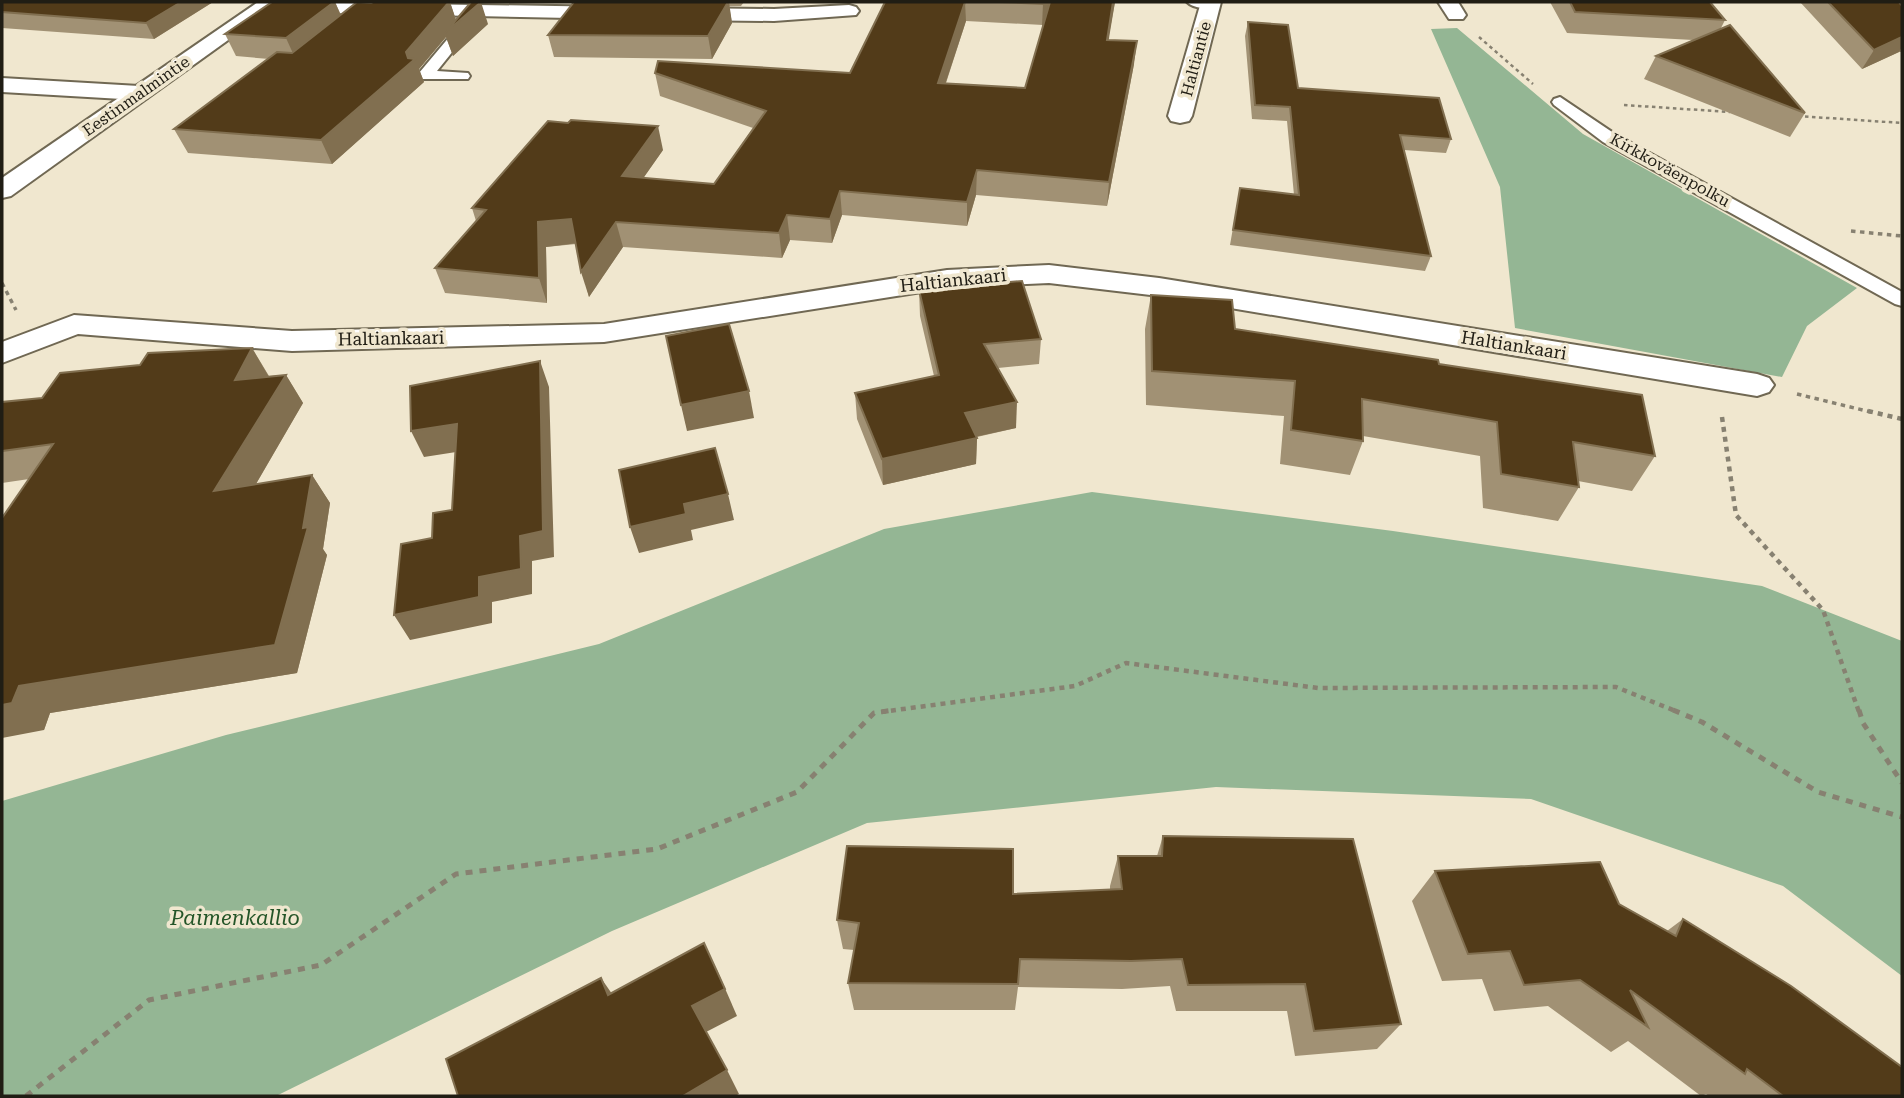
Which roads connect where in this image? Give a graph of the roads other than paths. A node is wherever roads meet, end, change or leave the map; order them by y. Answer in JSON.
{"nodes":[{"id":1,"x":1205,"y":2,"type":"edge"},
{"id":2,"x":268,"y":4,"type":"edge"},
{"id":3,"x":379,"y":5,"type":"edge"},
{"id":4,"x":479,"y":10,"type":"junction"},
{"id":5,"x":849,"y":12,"type":"dead end"},
{"id":6,"x":356,"y":24,"type":"edge"},
{"id":7,"x":462,"y":76,"type":"dead end"},
{"id":8,"x":2,"y":85,"type":"edge"},
{"id":9,"x":139,"y":93,"type":"junction"},
{"id":10,"x":1560,"y":102,"type":"road end"},
{"id":11,"x":1180,"y":116,"type":"dead end"},
{"id":12,"x":2,"y":190,"type":"edge"},
{"id":13,"x":1902,"y":300,"type":"edge"},
{"id":14,"x":2,"y":353,"type":"edge"},
{"id":15,"x":1757,"y":385,"type":"road end"}],
"edges":[{"from":1,"to":11,"type":"street","name":"Haltiantie"},
{"from":2,"to":3,"type":"street"},
{"from":2,"to":9,"type":"street","name":"Eestinmalmintie"},
{"from":3,"to":4,"type":"street"},
{"from":3,"to":6,"type":"lane"},
{"from":4,"to":5,"type":"street"},
{"from":4,"to":7,"type":"lane"},
{"from":8,"to":9,"type":"street"},
{"from":9,"to":12,"type":"street","name":"Eestinmalmintie"},
{"from":10,"to":13,"type":"lane","name":"Kirkkoväenpolku"},
{"from":14,"to":15,"type":"street","name":"Haltiankaari"}]}
